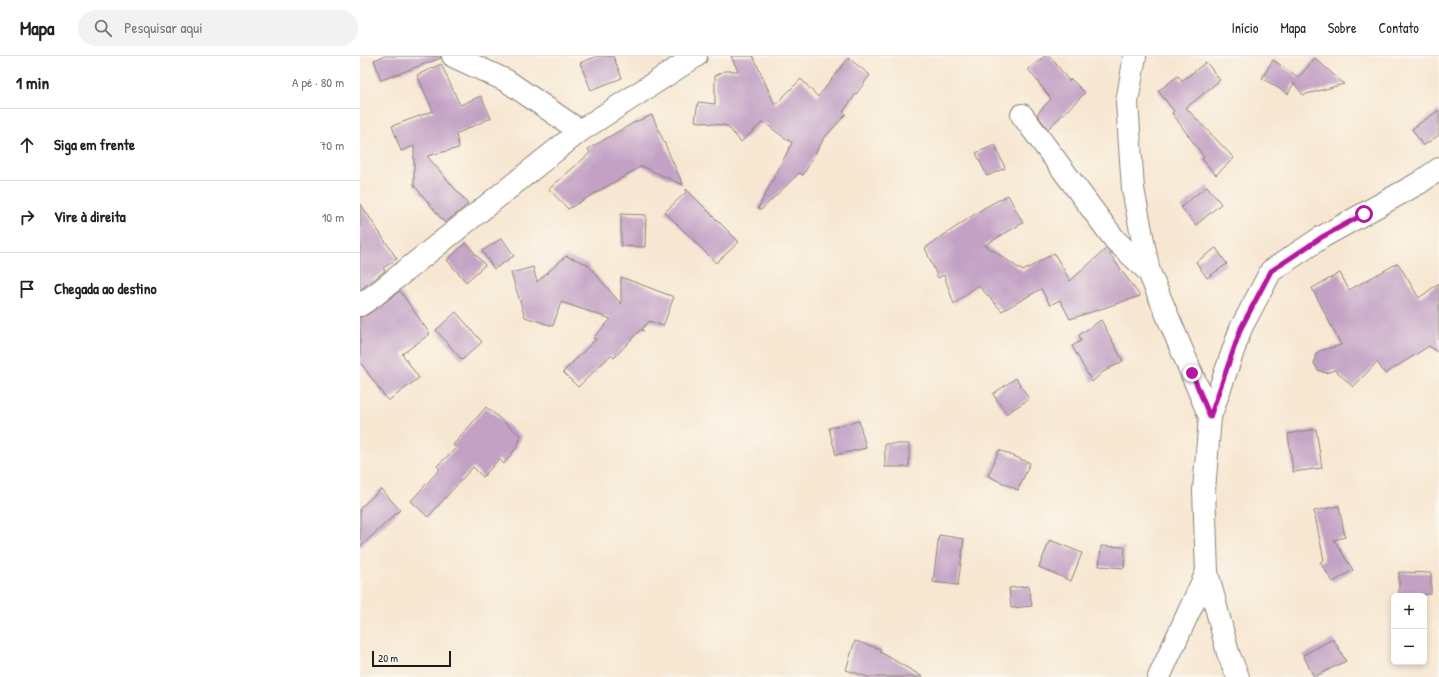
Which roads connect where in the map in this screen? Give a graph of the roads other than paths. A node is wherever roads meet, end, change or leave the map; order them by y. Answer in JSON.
{"nodes":[{"id":1,"x":453,"y":56,"type":"edge"},
{"id":2,"x":696,"y":56,"type":"edge"},
{"id":3,"x":1135,"y":56,"type":"edge"},
{"id":4,"x":1022,"y":115,"type":"dead end"},
{"id":5,"x":580,"y":131,"type":"junction"},
{"id":6,"x":1439,"y":169,"type":"edge"},
{"id":7,"x":1149,"y":272,"type":"junction"},
{"id":8,"x":360,"y":305,"type":"edge"},
{"id":9,"x":1210,"y":417,"type":"junction"},
{"id":10,"x":1207,"y":572,"type":"junction"},
{"id":11,"x":1159,"y":677,"type":"edge"},
{"id":12,"x":1238,"y":677,"type":"edge"}],
"edges":[{"from":1,"to":5,"type":"street"},
{"from":2,"to":5,"type":"street"},
{"from":3,"to":7,"type":"street"},
{"from":4,"to":7,"type":"street"},
{"from":5,"to":8,"type":"street"},
{"from":6,"to":9,"type":"street"},
{"from":7,"to":9,"type":"street"},
{"from":9,"to":10,"type":"street"},
{"from":10,"to":11,"type":"street"},
{"from":10,"to":12,"type":"street"}]}
